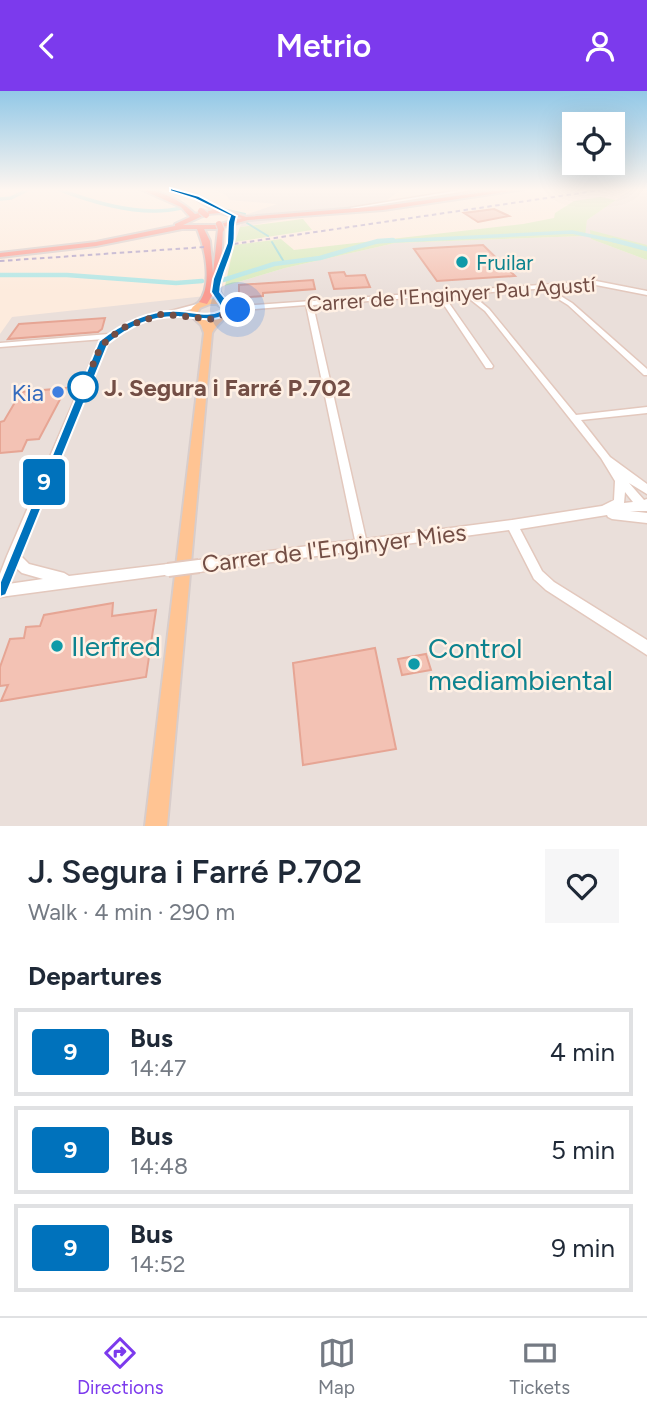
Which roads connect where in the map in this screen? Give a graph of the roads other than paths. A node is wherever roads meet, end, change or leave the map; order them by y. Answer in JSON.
{"nodes":[{"id":1,"x":189,"y":223,"type":"edge"},
{"id":2,"x":196,"y":223,"type":"edge"},
{"id":3,"x":201,"y":223,"type":"edge"},
{"id":4,"x":214,"y":223,"type":"edge"},
{"id":5,"x":225,"y":223,"type":"edge"},
{"id":6,"x":233,"y":223,"type":"edge"},
{"id":7,"x":216,"y":227,"type":"junction"},
{"id":8,"x":0,"y":254,"type":"edge"},
{"id":9,"x":213,"y":279,"type":"junction"},
{"id":10,"x":569,"y":285,"type":"junction"},
{"id":11,"x":551,"y":286,"type":"junction"},
{"id":12,"x":530,"y":288,"type":"junction"},
{"id":13,"x":492,"y":290,"type":"junction"},
{"id":14,"x":472,"y":292,"type":"junction"},
{"id":15,"x":452,"y":293,"type":"junction"},
{"id":16,"x":647,"y":293,"type":"edge"},
{"id":17,"x":440,"y":294,"type":"junction"},
{"id":18,"x":561,"y":296,"type":"junction"},
{"id":19,"x":476,"y":302,"type":"junction"},
{"id":20,"x":309,"y":303,"type":"junction"},
{"id":21,"x":486,"y":305,"type":"junction"},
{"id":22,"x":223,"y":309,"type":"junction"},
{"id":23,"x":198,"y":310,"type":"junction"},
{"id":24,"x":208,"y":333,"type":"junction"},
{"id":25,"x":110,"y":336,"type":"junction"},
{"id":26,"x":0,"y":345,"type":"edge"},
{"id":27,"x":489,"y":366,"type":"dead end"},
{"id":28,"x":645,"y":370,"type":"edge"},
{"id":29,"x":647,"y":410,"type":"edge"},
{"id":30,"x":574,"y":418,"type":"junction"},
{"id":31,"x":626,"y":479,"type":"junction"},
{"id":32,"x":647,"y":490,"type":"edge"},
{"id":33,"x":645,"y":506,"type":"edge"},
{"id":34,"x":594,"y":513,"type":"junction"},
{"id":35,"x":647,"y":518,"type":"edge"},
{"id":36,"x":512,"y":525,"type":"junction"},
{"id":37,"x":361,"y":543,"type":"junction"},
{"id":38,"x":13,"y":557,"type":"junction"},
{"id":39,"x":74,"y":581,"type":"junction"},
{"id":40,"x":0,"y":590,"type":"edge"},
{"id":41,"x":647,"y":648,"type":"edge"},
{"id":42,"x":156,"y":826,"type":"edge"}],
"edges":[{"from":1,"to":8,"type":"highway"},
{"from":2,"to":9,"type":"highway"},
{"from":3,"to":5,"type":"highway"},
{"from":4,"to":7,"type":"highway"},
{"from":6,"to":9,"type":"highway"},
{"from":7,"to":9,"type":"highway"},
{"from":7,"to":9,"type":"highway"},
{"from":9,"to":22,"type":"highway"},
{"from":9,"to":23,"type":"highway"},
{"from":10,"to":11,"type":"street","name":"Carrer de l'Enginyer Pau Agustí"},
{"from":10,"to":16,"type":"street","name":"Carrer de l'Enginyer Pau Agustí"},
{"from":10,"to":18,"type":"street"},
{"from":11,"to":12,"type":"street","name":"Carrer de l'Enginyer Pau Agustí"},
{"from":11,"to":18,"type":"street"},
{"from":12,"to":13,"type":"street","name":"Carrer de l'Enginyer Pau Agustí"},
{"from":12,"to":18,"type":"street"},
{"from":13,"to":14,"type":"street","name":"Carrer de l'Enginyer Pau Agustí"},
{"from":13,"to":21,"type":"street"},
{"from":14,"to":15,"type":"street","name":"Carrer de l'Enginyer Pau Agustí"},
{"from":14,"to":19,"type":"street"},
{"from":14,"to":21,"type":"street"},
{"from":15,"to":17,"type":"street","name":"Carrer de l'Enginyer Pau Agustí"},
{"from":15,"to":19,"type":"street"},
{"from":17,"to":20,"type":"street","name":"Carrer de l'Enginyer Pau Agustí"},
{"from":17,"to":27,"type":"street"},
{"from":18,"to":28,"type":"street"},
{"from":19,"to":21,"type":"street"},
{"from":20,"to":22,"type":"street","name":"Carrer de l'Enginyer Pau Agustí"},
{"from":20,"to":37,"type":"street"},
{"from":21,"to":30,"type":"street"},
{"from":22,"to":23,"type":"main road"},
{"from":22,"to":23,"type":"main road"},
{"from":22,"to":24,"type":"main road"},
{"from":23,"to":24,"type":"main road"},
{"from":23,"to":25,"type":"street"},
{"from":24,"to":42,"type":"main road"},
{"from":25,"to":26,"type":"street"},
{"from":25,"to":38,"type":"street"},
{"from":29,"to":30,"type":"street"},
{"from":30,"to":31,"type":"street"},
{"from":31,"to":32,"type":"street"},
{"from":31,"to":33,"type":"street"},
{"from":31,"to":34,"type":"street"},
{"from":33,"to":34,"type":"street","name":"Carrer de l'Enginyer Mies"},
{"from":34,"to":35,"type":"street","name":"Carrer de l'Enginyer Mies"},
{"from":34,"to":36,"type":"street","name":"Carrer de l'Enginyer Mies"},
{"from":36,"to":37,"type":"street","name":"Carrer de l'Enginyer Mies"},
{"from":36,"to":41,"type":"street"},
{"from":37,"to":39,"type":"street","name":"Carrer de l'Enginyer Mies","bridge":true},
{"from":38,"to":39,"type":"street","name":"Carrer de l'Enginyer Mies"},
{"from":38,"to":40,"type":"street"},
{"from":39,"to":40,"type":"street","name":"Carrer de l'Enginyer Mies"}]}
